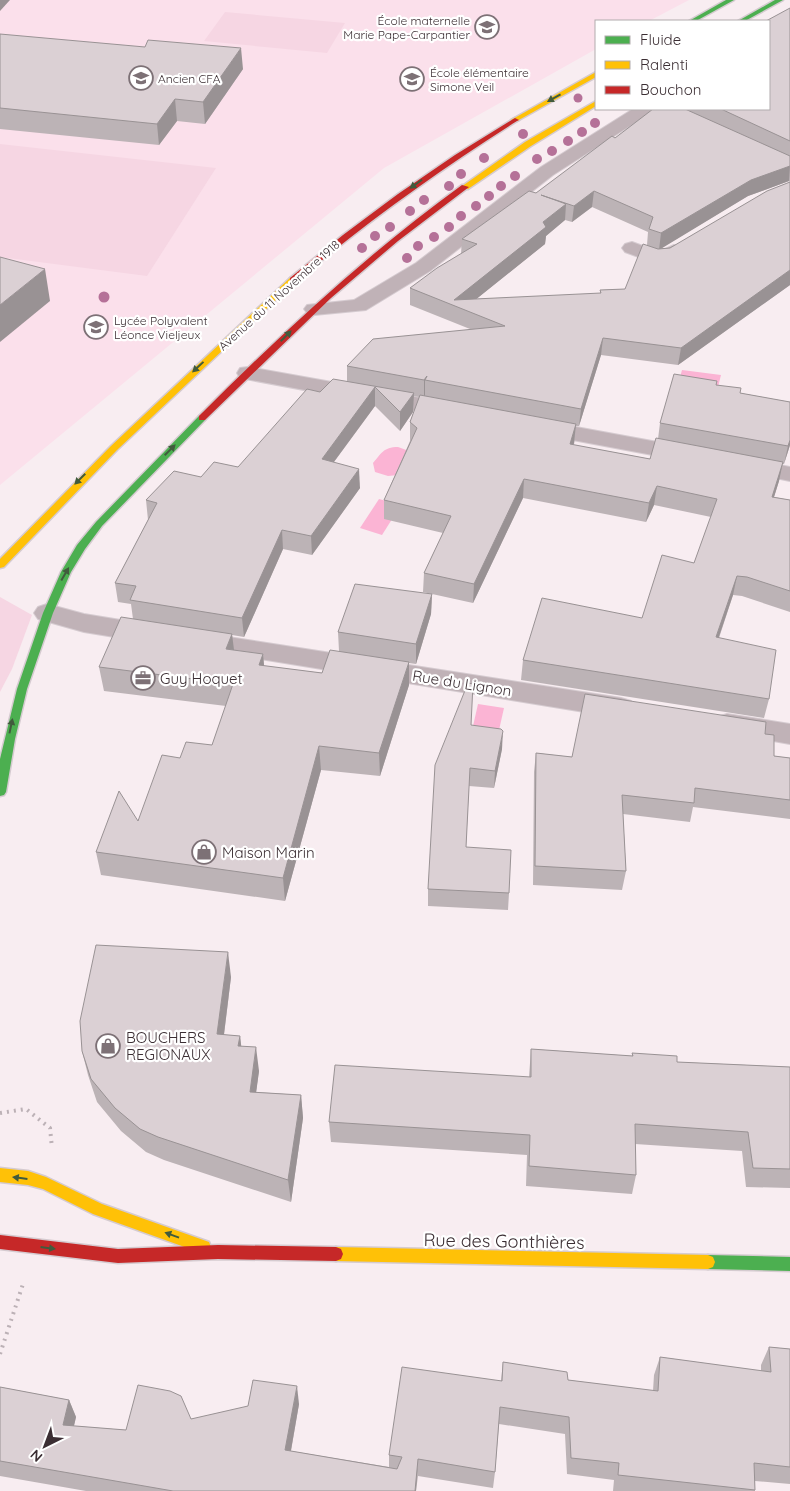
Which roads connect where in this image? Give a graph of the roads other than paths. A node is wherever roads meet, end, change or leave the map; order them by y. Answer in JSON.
{"nodes":[{"id":1,"x":731,"y":0,"type":"edge"},
{"id":2,"x":780,"y":0,"type":"edge"},
{"id":3,"x":694,"y":20,"type":"edge"},
{"id":4,"x":744,"y":20,"type":"edge"},
{"id":5,"x":595,"y":75,"type":"edge"},
{"id":6,"x":595,"y":104,"type":"edge"},
{"id":7,"x":642,"y":110,"type":"edge"},
{"id":8,"x":692,"y":240,"type":"edge"},
{"id":9,"x":632,"y":248,"type":"dead end"},
{"id":10,"x":314,"y":309,"type":"junction"},
{"id":11,"x":248,"y":373,"type":"junction"},
{"id":12,"x":478,"y":416,"type":"edge"},
{"id":13,"x":517,"y":423,"type":"edge"},
{"id":14,"x":790,"y":474,"type":"edge"},
{"id":15,"x":0,"y":565,"type":"edge"},
{"id":16,"x":47,"y":613,"type":"junction"},
{"id":17,"x":643,"y":711,"type":"edge"},
{"id":18,"x":702,"y":720,"type":"edge"},
{"id":19,"x":790,"y":734,"type":"edge"},
{"id":20,"x":0,"y":792,"type":"edge"},
{"id":21,"x":0,"y":1175,"type":"edge"},
{"id":22,"x":0,"y":1242,"type":"edge"},
{"id":23,"x":218,"y":1252,"type":"junction"},
{"id":24,"x":790,"y":1264,"type":"edge"}],
"edges":[{"from":1,"to":3,"type":"main road"},
{"from":2,"to":4,"type":"main road"},
{"from":5,"to":15,"type":"main road","name":"Avenue du 11 Novembre 1918","one_way":true},
{"from":6,"to":10,"type":"main road"},
{"from":7,"to":10,"type":"street"},
{"from":8,"to":9,"type":"street"},
{"from":11,"to":10,"type":"main road","one_way":true},
{"from":11,"to":12,"type":"street"},
{"from":16,"to":11,"type":"main road","one_way":true},
{"from":13,"to":14,"type":"street"},
{"from":16,"to":17,"type":"street","name":"Rue du Lignon"},
{"from":20,"to":16,"type":"main road","one_way":true},
{"from":18,"to":19,"type":"street"},
{"from":23,"to":21,"type":"main road","name":"Rue des Gonthières","one_way":true},
{"from":22,"to":23,"type":"main road","name":"Rue des Gonthières","one_way":true},
{"from":23,"to":24,"type":"main road","name":"Rue des Gonthières"}]}
